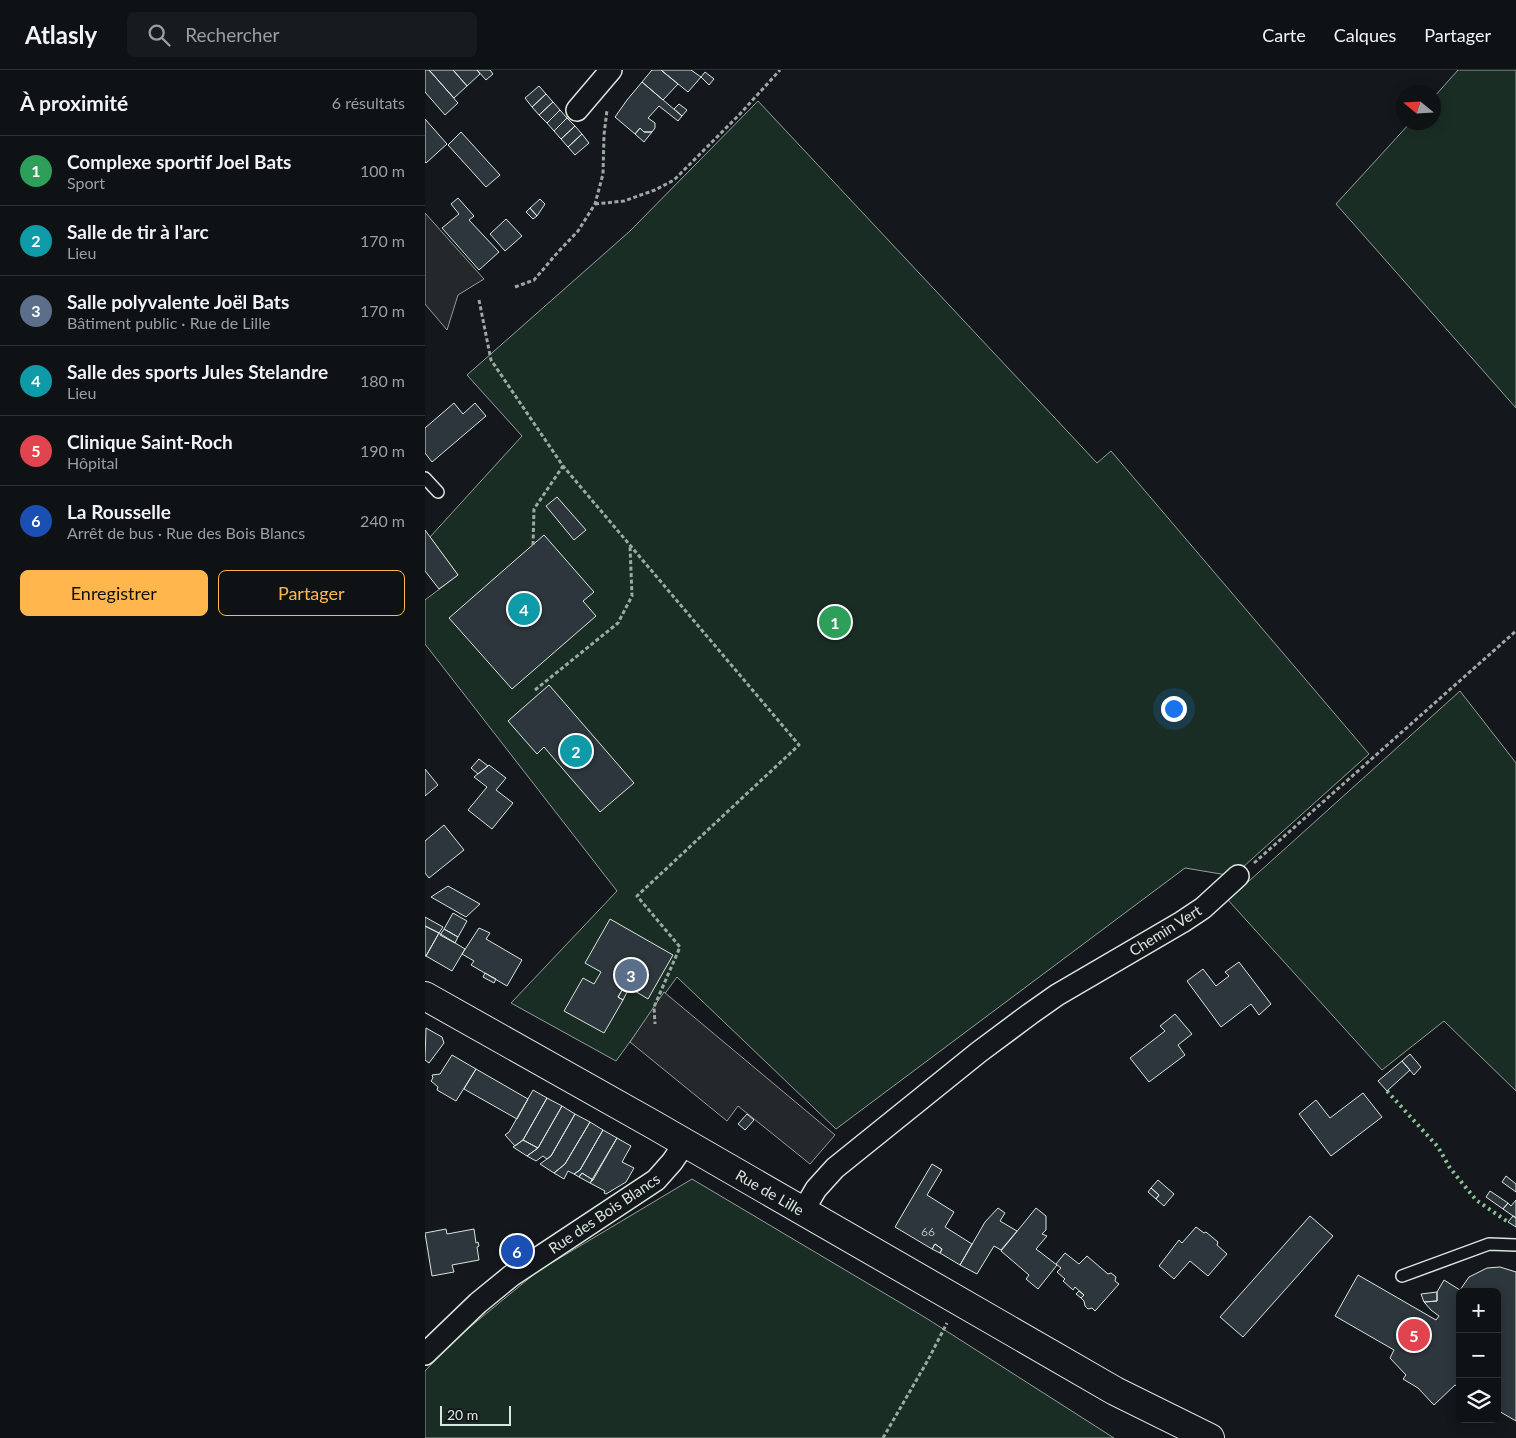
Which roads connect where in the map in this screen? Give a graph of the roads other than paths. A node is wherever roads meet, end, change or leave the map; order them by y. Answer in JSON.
{"nodes":[{"id":1,"x":606,"y":76,"type":"edge"},
{"id":2,"x":577,"y":110,"type":"dead end"},
{"id":3,"x":425,"y":478,"type":"edge"},
{"id":4,"x":437,"y":492,"type":"dead end"},
{"id":5,"x":1238,"y":876,"type":"road end"},
{"id":6,"x":425,"y":996,"type":"edge"},
{"id":7,"x":685,"y":1143,"type":"junction"},
{"id":8,"x":803,"y":1211,"type":"junction"},
{"id":9,"x":1516,"y":1245,"type":"edge"},
{"id":10,"x":1402,"y":1276,"type":"dead end"},
{"id":11,"x":425,"y":1354,"type":"edge"},
{"id":12,"x":1115,"y":1391,"type":"junction"},
{"id":13,"x":1185,"y":1438,"type":"edge"},
{"id":14,"x":1210,"y":1438,"type":"edge"}],
"edges":[{"from":1,"to":2,"type":"street"},
{"from":3,"to":4,"type":"lane"},
{"from":5,"to":8,"type":"street","name":"Chemin Vert"},
{"from":6,"to":7,"type":"main road","name":"Rue de Lille"},
{"from":7,"to":8,"type":"main road","name":"Rue de Lille"},
{"from":7,"to":11,"type":"street","name":"Rue des Bois Blancs"},
{"from":8,"to":12,"type":"main road","name":"Rue de Lille"},
{"from":9,"to":10,"type":"lane"},
{"from":12,"to":13,"type":"main road","name":"Rue de Lille"},
{"from":12,"to":14,"type":"main road","name":"Rue de Lille"}]}
